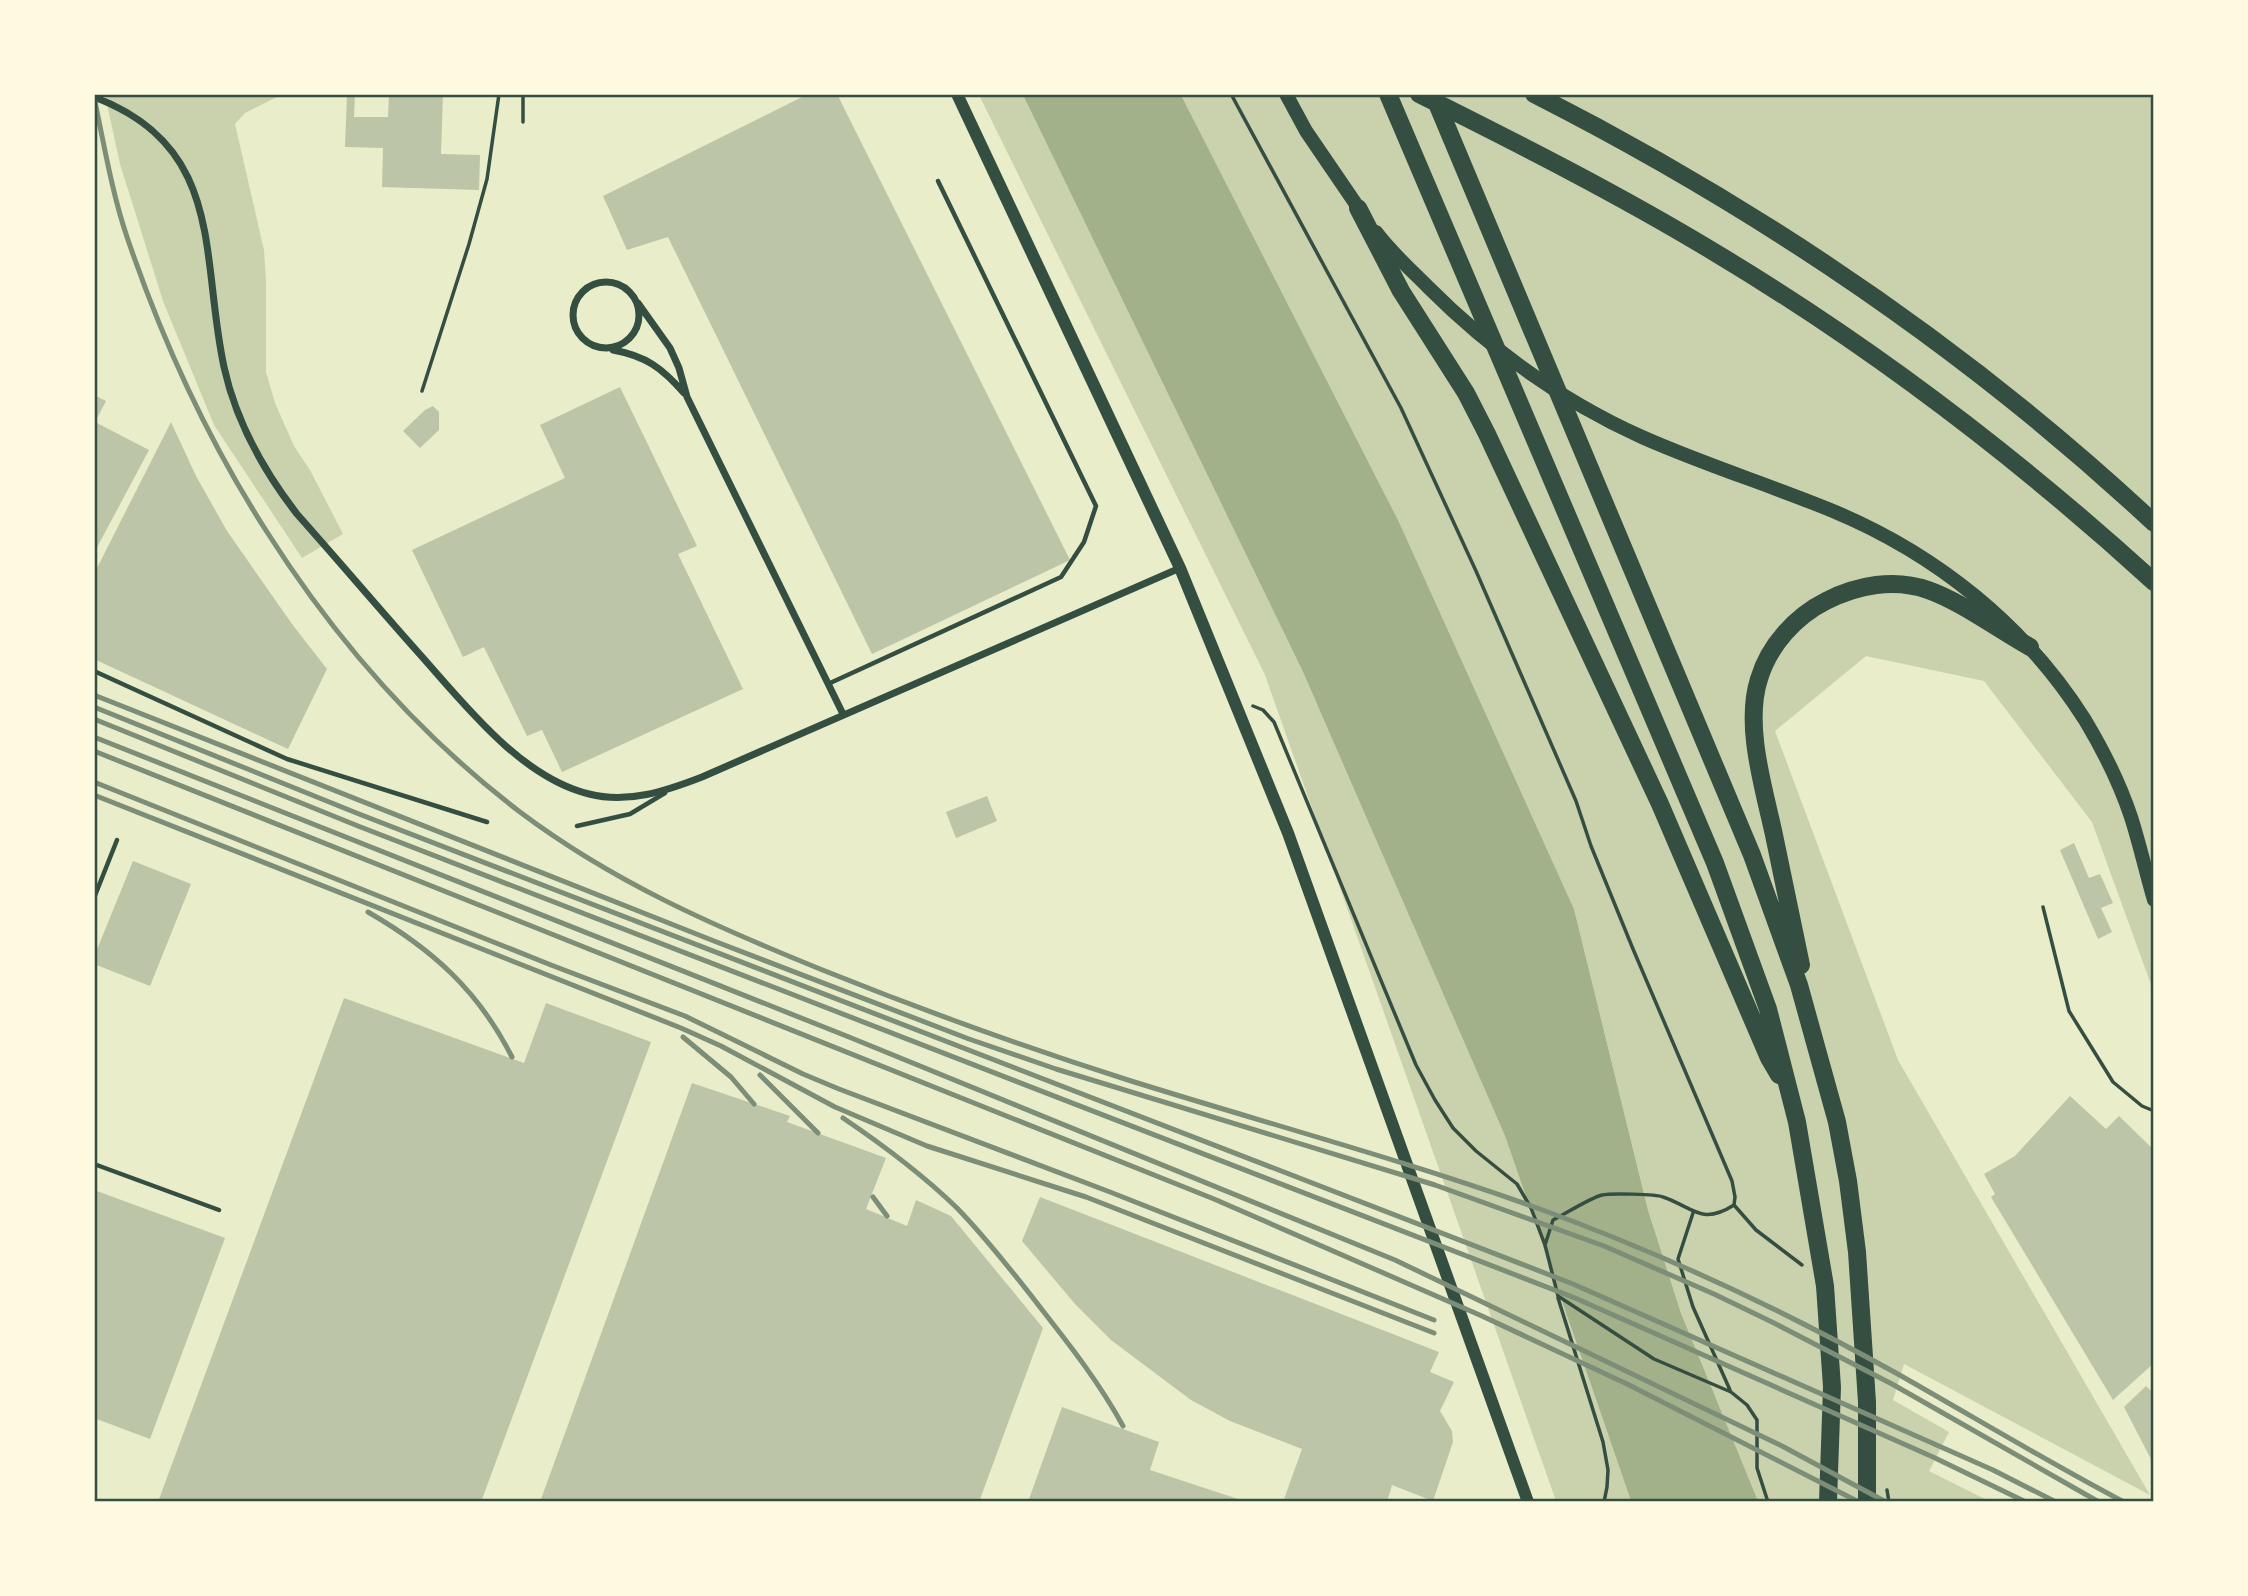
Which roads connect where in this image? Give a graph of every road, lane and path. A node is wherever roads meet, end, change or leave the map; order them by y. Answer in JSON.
{"nodes":[{"id":1,"x":499,"y":94,"type":"edge"},
{"id":2,"x":523,"y":94,"type":"edge"},
{"id":3,"x":957,"y":94,"type":"edge"},
{"id":4,"x":1231,"y":94,"type":"edge"},
{"id":5,"x":1286,"y":94,"type":"edge"},
{"id":6,"x":1388,"y":94,"type":"edge"},
{"id":7,"x":1419,"y":94,"type":"edge"},
{"id":8,"x":1433,"y":94,"type":"edge"},
{"id":9,"x":1534,"y":94,"type":"edge"},
{"id":10,"x":94,"y":97,"type":"edge"},
{"id":11,"x":523,"y":122,"type":"dead end"},
{"id":12,"x":938,"y":181,"type":"dead end"},
{"id":13,"x":1358,"y":208,"type":"junction"},
{"id":14,"x":638,"y":303,"type":"junction"},
{"id":15,"x":609,"y":349,"type":"junction"},
{"id":16,"x":422,"y":391,"type":"dead end"},
{"id":17,"x":687,"y":397,"type":"junction"},
{"id":18,"x":2154,"y":523,"type":"edge"},
{"id":19,"x":1180,"y":568,"type":"junction"},
{"id":20,"x":2154,"y":583,"type":"edge"},
{"id":21,"x":2030,"y":647,"type":"junction"},
{"id":22,"x":94,"y":671,"type":"edge"},
{"id":23,"x":827,"y":684,"type":"junction"},
{"id":24,"x":1238,"y":710,"type":"junction"},
{"id":25,"x":842,"y":714,"type":"junction"},
{"id":26,"x":672,"y":788,"type":"junction"},
{"id":27,"x":487,"y":822,"type":"dead end"},
{"id":28,"x":577,"y":826,"type":"dead end"},
{"id":29,"x":117,"y":840,"type":"dead end"},
{"id":30,"x":94,"y":898,"type":"edge"},
{"id":31,"x":2154,"y":900,"type":"edge"},
{"id":32,"x":2043,"y":907,"type":"dead end"},
{"id":33,"x":1802,"y":985,"type":"junction"},
{"id":34,"x":1792,"y":1096,"type":"junction"},
{"id":35,"x":2154,"y":1111,"type":"edge"},
{"id":36,"x":94,"y":1164,"type":"edge"},
{"id":37,"x":219,"y":1210,"type":"dead end"},
{"id":38,"x":1693,"y":1213,"type":"junction"},
{"id":39,"x":1545,"y":1245,"type":"junction"},
{"id":40,"x":1558,"y":1296,"type":"junction"},
{"id":41,"x":1731,"y":1392,"type":"junction"},
{"id":42,"x":1526,"y":1496,"type":"edge"},
{"id":43,"x":1604,"y":1502,"type":"edge"},
{"id":44,"x":1768,"y":1502,"type":"edge"},
{"id":45,"x":1828,"y":1502,"type":"edge"},
{"id":46,"x":1867,"y":1502,"type":"edge"}],
"edges":[{"from":1,"to":16,"type":"path"},
{"from":2,"to":11,"type":"path"},
{"from":3,"to":19,"type":"street"},
{"from":4,"to":38,"type":"path"},
{"from":5,"to":13,"type":"main road"},
{"from":6,"to":34,"type":"highway"},
{"from":7,"to":20,"type":"highway"},
{"from":8,"to":33,"type":"highway"},
{"from":9,"to":18,"type":"highway"},
{"from":10,"to":26,"type":"street"},
{"from":12,"to":23,"type":"lane"},
{"from":13,"to":21,"type":"main road"},
{"from":13,"to":34,"type":"highway"},
{"from":14,"to":15,"type":"street"},
{"from":14,"to":15,"type":"street"},
{"from":14,"to":17,"type":"street"},
{"from":15,"to":17,"type":"street"},
{"from":17,"to":23,"type":"street"},
{"from":19,"to":24,"type":"street"},
{"from":19,"to":25,"type":"street"},
{"from":21,"to":31,"type":"main road"},
{"from":21,"to":33,"type":"highway"},
{"from":22,"to":27,"type":"lane"},
{"from":23,"to":25,"type":"street"},
{"from":24,"to":39,"type":"path"},
{"from":24,"to":42,"type":"street"},
{"from":25,"to":26,"type":"street"},
{"from":26,"to":28,"type":"lane"},
{"from":29,"to":30,"type":"lane"},
{"from":32,"to":35,"type":"path"},
{"from":33,"to":46,"type":"highway"},
{"from":34,"to":45,"type":"highway"},
{"from":36,"to":37,"type":"lane"},
{"from":38,"to":39,"type":"path"},
{"from":38,"to":41,"type":"path"},
{"from":39,"to":40,"type":"path"},
{"from":40,"to":41,"type":"path"},
{"from":40,"to":43,"type":"path"},
{"from":41,"to":44,"type":"path"}]}
